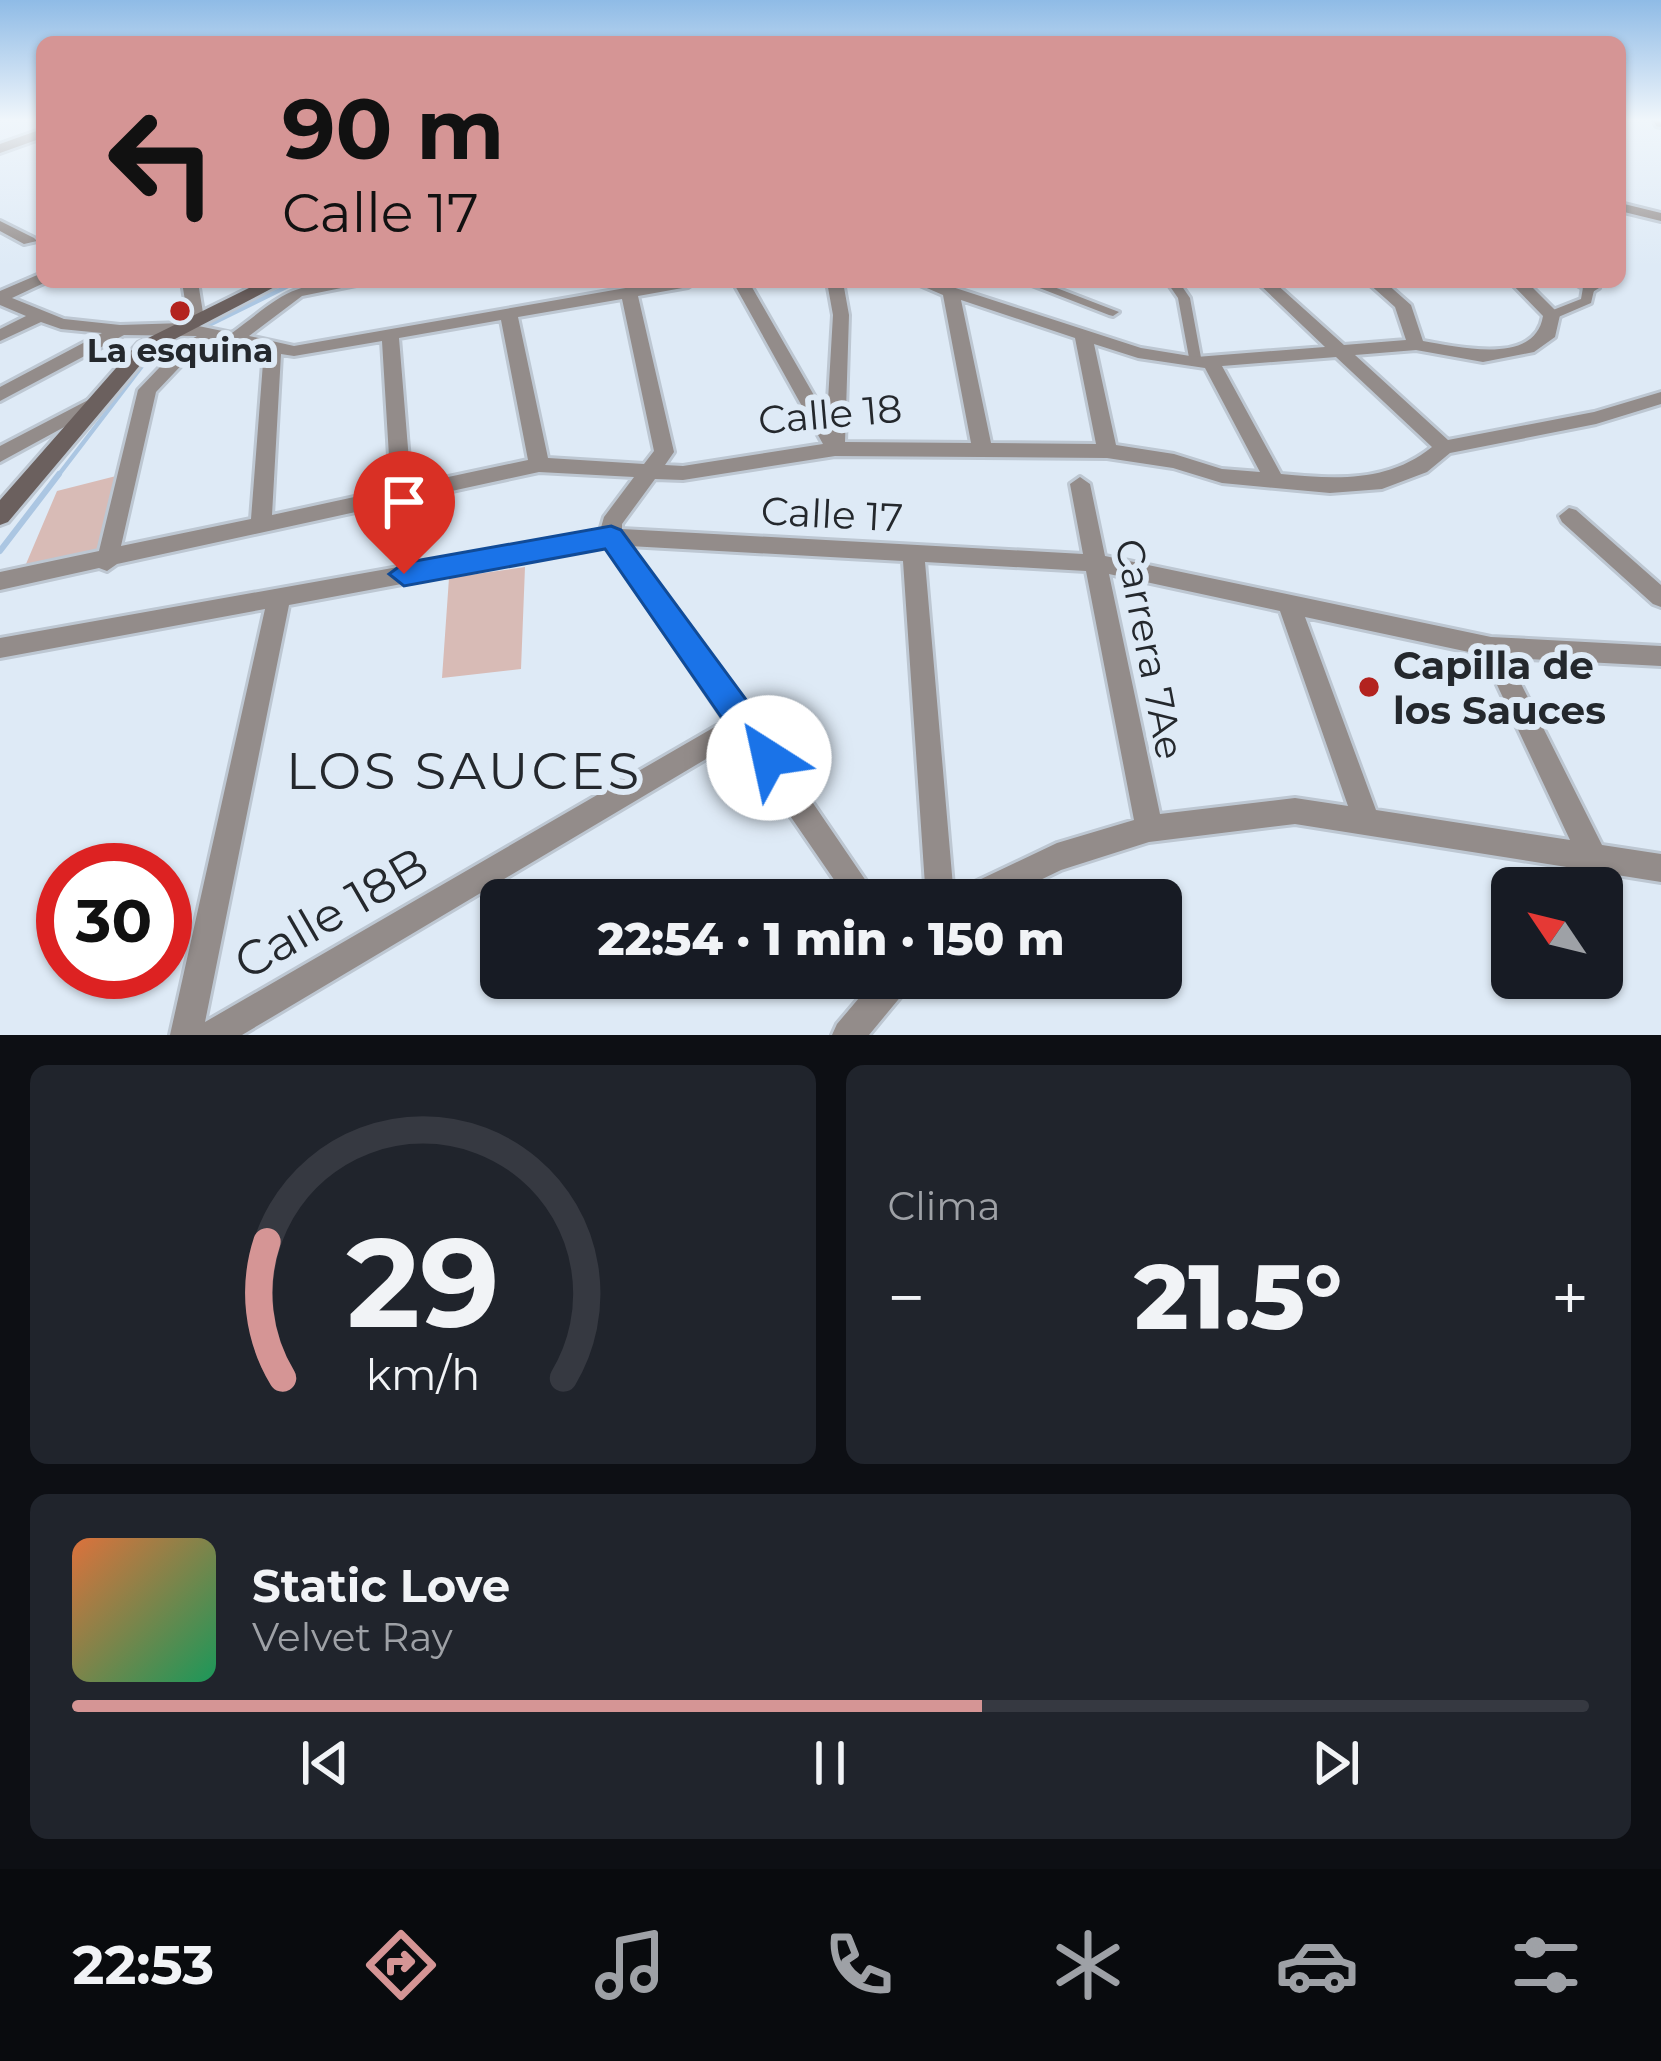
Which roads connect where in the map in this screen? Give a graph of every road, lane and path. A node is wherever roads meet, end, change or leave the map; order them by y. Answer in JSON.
{"nodes":[{"id":1,"x":1626,"y":208,"type":"edge"},
{"id":2,"x":1661,"y":217,"type":"edge"},
{"id":3,"x":0,"y":225,"type":"edge"},
{"id":4,"x":29,"y":241,"type":"dead end"},
{"id":5,"x":36,"y":281,"type":"edge"},
{"id":6,"x":192,"y":288,"type":"edge"},
{"id":7,"x":266,"y":288,"type":"edge"},
{"id":8,"x":318,"y":288,"type":"edge"},
{"id":9,"x":658,"y":288,"type":"edge"},
{"id":10,"x":744,"y":288,"type":"edge"},
{"id":11,"x":836,"y":288,"type":"edge"},
{"id":12,"x":939,"y":288,"type":"edge"},
{"id":13,"x":1047,"y":288,"type":"edge"},
{"id":14,"x":1177,"y":288,"type":"edge"},
{"id":15,"x":1271,"y":288,"type":"edge"},
{"id":16,"x":1383,"y":288,"type":"edge"},
{"id":17,"x":1524,"y":288,"type":"edge"},
{"id":18,"x":1587,"y":288,"type":"edge"},
{"id":19,"x":951,"y":292,"type":"junction"},
{"id":20,"x":629,"y":294,"type":"junction"},
{"id":21,"x":0,"y":298,"type":"edge"},
{"id":22,"x":1113,"y":312,"type":"dead end"},
{"id":23,"x":1552,"y":315,"type":"junction"},
{"id":24,"x":39,"y":316,"type":"junction"},
{"id":25,"x":508,"y":316,"type":"junction"},
{"id":26,"x":120,"y":330,"type":"junction"},
{"id":27,"x":202,"y":330,"type":"junction"},
{"id":28,"x":1083,"y":335,"type":"junction"},
{"id":29,"x":0,"y":336,"type":"edge"},
{"id":30,"x":390,"y":337,"type":"junction"},
{"id":31,"x":1417,"y":345,"type":"junction"},
{"id":32,"x":274,"y":347,"type":"junction"},
{"id":33,"x":1336,"y":350,"type":"junction"},
{"id":34,"x":1203,"y":363,"type":"junction"},
{"id":35,"x":0,"y":395,"type":"edge"},
{"id":36,"x":1661,"y":398,"type":"edge"},
{"id":37,"x":94,"y":404,"type":"junction"},
{"id":38,"x":1444,"y":447,"type":"junction"},
{"id":39,"x":982,"y":448,"type":"junction"},
{"id":40,"x":836,"y":449,"type":"junction"},
{"id":41,"x":1107,"y":451,"type":"junction"},
{"id":42,"x":0,"y":455,"type":"edge"},
{"id":43,"x":539,"y":465,"type":"junction"},
{"id":44,"x":654,"y":469,"type":"junction"},
{"id":45,"x":1275,"y":482,"type":"junction"},
{"id":46,"x":1080,"y":484,"type":"dead end"},
{"id":47,"x":401,"y":493,"type":"junction"},
{"id":48,"x":5,"y":510,"type":"edge"},
{"id":49,"x":1569,"y":516,"type":"dead end"},
{"id":50,"x":261,"y":524,"type":"junction"},
{"id":51,"x":611,"y":530,"type":"junction"},
{"id":52,"x":914,"y":556,"type":"junction"},
{"id":53,"x":107,"y":562,"type":"junction"},
{"id":54,"x":1096,"y":563,"type":"junction"},
{"id":55,"x":0,"y":581,"type":"edge"},
{"id":56,"x":279,"y":597,"type":"junction"},
{"id":57,"x":1661,"y":598,"type":"edge"},
{"id":58,"x":1291,"y":606,"type":"junction"},
{"id":59,"x":1491,"y":647,"type":"junction"},
{"id":60,"x":0,"y":648,"type":"edge"},
{"id":61,"x":1661,"y":656,"type":"edge"},
{"id":62,"x":744,"y":723,"type":"junction"},
{"id":63,"x":1366,"y":820,"type":"junction"},
{"id":64,"x":1149,"y":829,"type":"junction"},
{"id":65,"x":1592,"y":855,"type":"junction"},
{"id":66,"x":1661,"y":868,"type":"edge"},
{"id":67,"x":851,"y":879,"type":"edge"},
{"id":68,"x":938,"y":879,"type":"edge"},
{"id":69,"x":1011,"y":879,"type":"edge"},
{"id":70,"x":878,"y":999,"type":"edge"},
{"id":71,"x":186,"y":1035,"type":"edge"},
{"id":72,"x":212,"y":1035,"type":"edge"},
{"id":73,"x":848,"y":1035,"type":"edge"}],
"edges":[{"from":1,"to":2,"type":"street"},
{"from":3,"to":4,"type":"street"},
{"from":5,"to":21,"type":"street"},
{"from":6,"to":27,"type":"street"},
{"from":7,"to":27,"type":"main road"},
{"from":8,"to":27,"type":"street"},
{"from":9,"to":20,"type":"street"},
{"from":10,"to":40,"type":"street"},
{"from":11,"to":40,"type":"street"},
{"from":12,"to":19,"type":"street"},
{"from":13,"to":22,"type":"street"},
{"from":14,"to":34,"type":"street"},
{"from":15,"to":33,"type":"street"},
{"from":16,"to":31,"type":"street"},
{"from":17,"to":23,"type":"street"},
{"from":18,"to":23,"type":"street"},
{"from":19,"to":28,"type":"street"},
{"from":19,"to":39,"type":"street"},
{"from":20,"to":25,"type":"street"},
{"from":20,"to":44,"type":"street"},
{"from":21,"to":24,"type":"street"},
{"from":23,"to":31,"type":"street"},
{"from":24,"to":26,"type":"street"},
{"from":24,"to":29,"type":"street"},
{"from":25,"to":30,"type":"street"},
{"from":25,"to":43,"type":"street"},
{"from":26,"to":27,"type":"street"},
{"from":26,"to":35,"type":"street"},
{"from":27,"to":32,"type":"street"},
{"from":27,"to":37,"type":"main road"},
{"from":27,"to":53,"type":"street"},
{"from":28,"to":34,"type":"street"},
{"from":28,"to":41,"type":"street"},
{"from":30,"to":32,"type":"street"},
{"from":30,"to":47,"type":"street"},
{"from":31,"to":33,"type":"street"},
{"from":32,"to":50,"type":"street"},
{"from":33,"to":34,"type":"street"},
{"from":33,"to":38,"type":"street"},
{"from":34,"to":45,"type":"street"},
{"from":36,"to":38,"type":"street","name":"Calle 18"},
{"from":37,"to":42,"type":"street"},
{"from":37,"to":48,"type":"main road"},
{"from":38,"to":45,"type":"street","name":"Calle 18"},
{"from":39,"to":40,"type":"street","name":"Calle 18"},
{"from":39,"to":41,"type":"street","name":"Calle 18"},
{"from":40,"to":44,"type":"street","name":"Calle 18"},
{"from":41,"to":45,"type":"street","name":"Calle 18"},
{"from":43,"to":44,"type":"street","name":"Calle 18"},
{"from":43,"to":47,"type":"street","name":"Calle 18"},
{"from":44,"to":51,"type":"street"},
{"from":46,"to":54,"type":"street","name":"Carrera 7Ae"},
{"from":47,"to":50,"type":"street","name":"Calle 18"},
{"from":49,"to":57,"type":"street"},
{"from":50,"to":53,"type":"street","name":"Calle 18"},
{"from":51,"to":52,"type":"street","name":"Calle 17"},
{"from":51,"to":56,"type":"street","name":"Calle 17"},
{"from":51,"to":62,"type":"street"},
{"from":52,"to":54,"type":"street","name":"Calle 17"},
{"from":52,"to":68,"type":"street"},
{"from":53,"to":55,"type":"street","name":"Calle 18"},
{"from":54,"to":58,"type":"street","name":"Calle 17"},
{"from":54,"to":64,"type":"street","name":"Carrera 7Ae"},
{"from":56,"to":60,"type":"street","name":"Calle 17"},
{"from":56,"to":71,"type":"street"},
{"from":58,"to":59,"type":"street","name":"Calle 17"},
{"from":58,"to":63,"type":"street"},
{"from":59,"to":61,"type":"street","name":"Calle 17"},
{"from":59,"to":65,"type":"street"},
{"from":62,"to":67,"type":"street"},
{"from":62,"to":72,"type":"street","name":"Calle 18B"},
{"from":63,"to":64,"type":"street"},
{"from":63,"to":65,"type":"street"},
{"from":64,"to":69,"type":"street"},
{"from":65,"to":66,"type":"street"},
{"from":70,"to":73,"type":"street"}]}
